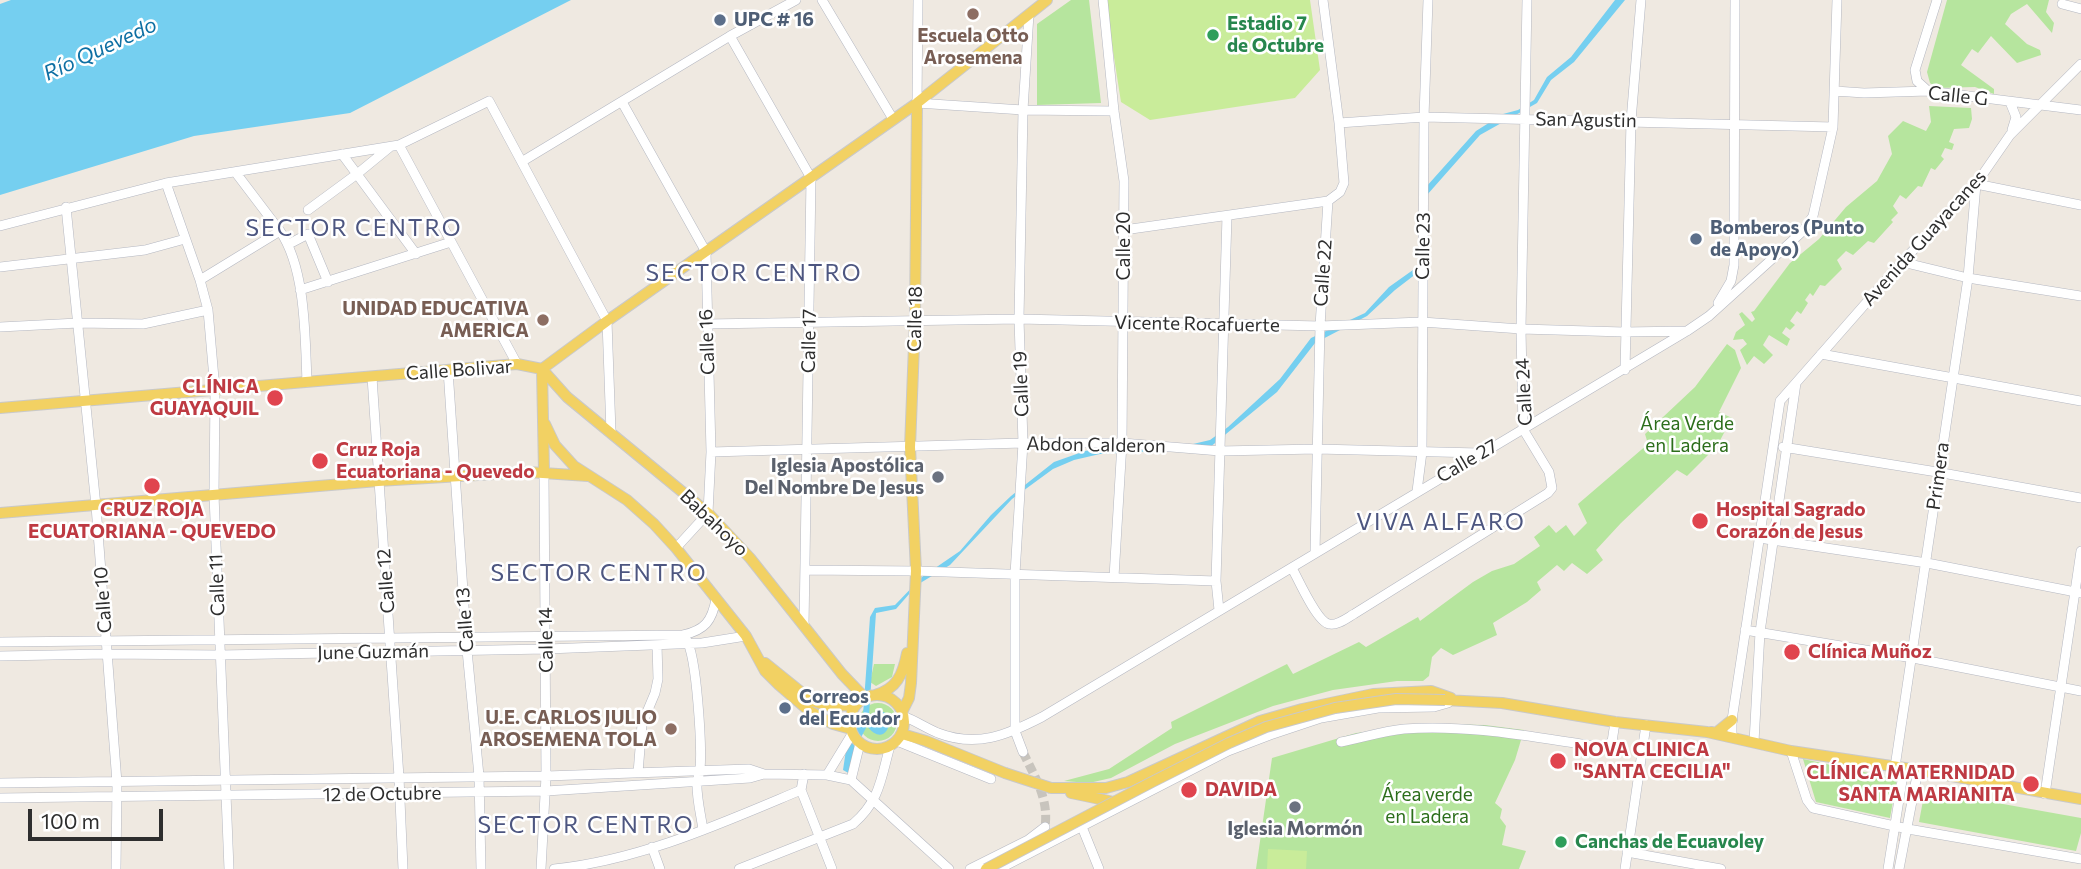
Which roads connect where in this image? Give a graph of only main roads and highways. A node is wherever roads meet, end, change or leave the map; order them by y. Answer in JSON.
{"nodes":[{"id":1,"x":1048,"y":0,"type":"edge"},
{"id":2,"x":917,"y":103,"type":"junction"},
{"id":3,"x":542,"y":369,"type":"junction"},
{"id":4,"x":0,"y":408,"type":"edge"},
{"id":5,"x":545,"y":424,"type":"junction"},
{"id":6,"x":544,"y":472,"type":"junction"},
{"id":7,"x":588,"y":476,"type":"junction"},
{"id":8,"x":0,"y":513,"type":"edge"},
{"id":9,"x":912,"y":637,"type":"junction"},
{"id":10,"x":760,"y":660,"type":"junction"},
{"id":11,"x":865,"y":699,"type":"junction"},
{"id":12,"x":1457,"y":700,"type":"junction"},
{"id":13,"x":903,"y":716,"type":"junction"},
{"id":14,"x":1731,"y":720,"type":"road end"},
{"id":15,"x":851,"y":731,"type":"junction"},
{"id":16,"x":1707,"y":732,"type":"junction"},
{"id":17,"x":896,"y":740,"type":"junction"},
{"id":18,"x":926,"y":741,"type":"junction"},
{"id":19,"x":1051,"y":788,"type":"junction"},
{"id":20,"x":2081,"y":799,"type":"edge"},
{"id":21,"x":1114,"y":802,"type":"junction"},
{"id":22,"x":986,"y":869,"type":"edge"}],
"edges":[{"from":1,"to":2,"type":"main road"},
{"from":2,"to":3,"type":"main road"},
{"from":2,"to":9,"type":"main road","name":"Calle 18"},
{"from":3,"to":4,"type":"main road","name":"Calle Bolivar"},
{"from":3,"to":5,"type":"main road","name":"Calle 14"},
{"from":3,"to":11,"type":"main road","name":"Babahoyo"},
{"from":5,"to":6,"type":"main road","name":"Calle 14"},
{"from":5,"to":7,"type":"main road"},
{"from":6,"to":7,"type":"main road"},
{"from":6,"to":8,"type":"main road"},
{"from":7,"to":10,"type":"main road"},
{"from":9,"to":11,"type":"main road","name":"Calle 18"},
{"from":9,"to":13,"type":"main road","name":"Calle 18"},
{"from":10,"to":11,"type":"main road"},
{"from":10,"to":15,"type":"main road"},
{"from":11,"to":13,"type":"main road"},
{"from":11,"to":15,"type":"main road"},
{"from":12,"to":16,"type":"main road"},
{"from":12,"to":19,"type":"main road"},
{"from":12,"to":21,"type":"main road","bridge":true},
{"from":13,"to":17,"type":"main road"},
{"from":13,"to":18,"type":"main road"},
{"from":14,"to":16,"type":"main road"},
{"from":15,"to":17,"type":"main road"},
{"from":16,"to":20,"type":"main road"},
{"from":17,"to":18,"type":"main road"},
{"from":18,"to":19,"type":"main road","bridge":true},
{"from":19,"to":21,"type":"main road"},
{"from":21,"to":22,"type":"main road","bridge":true}]}
